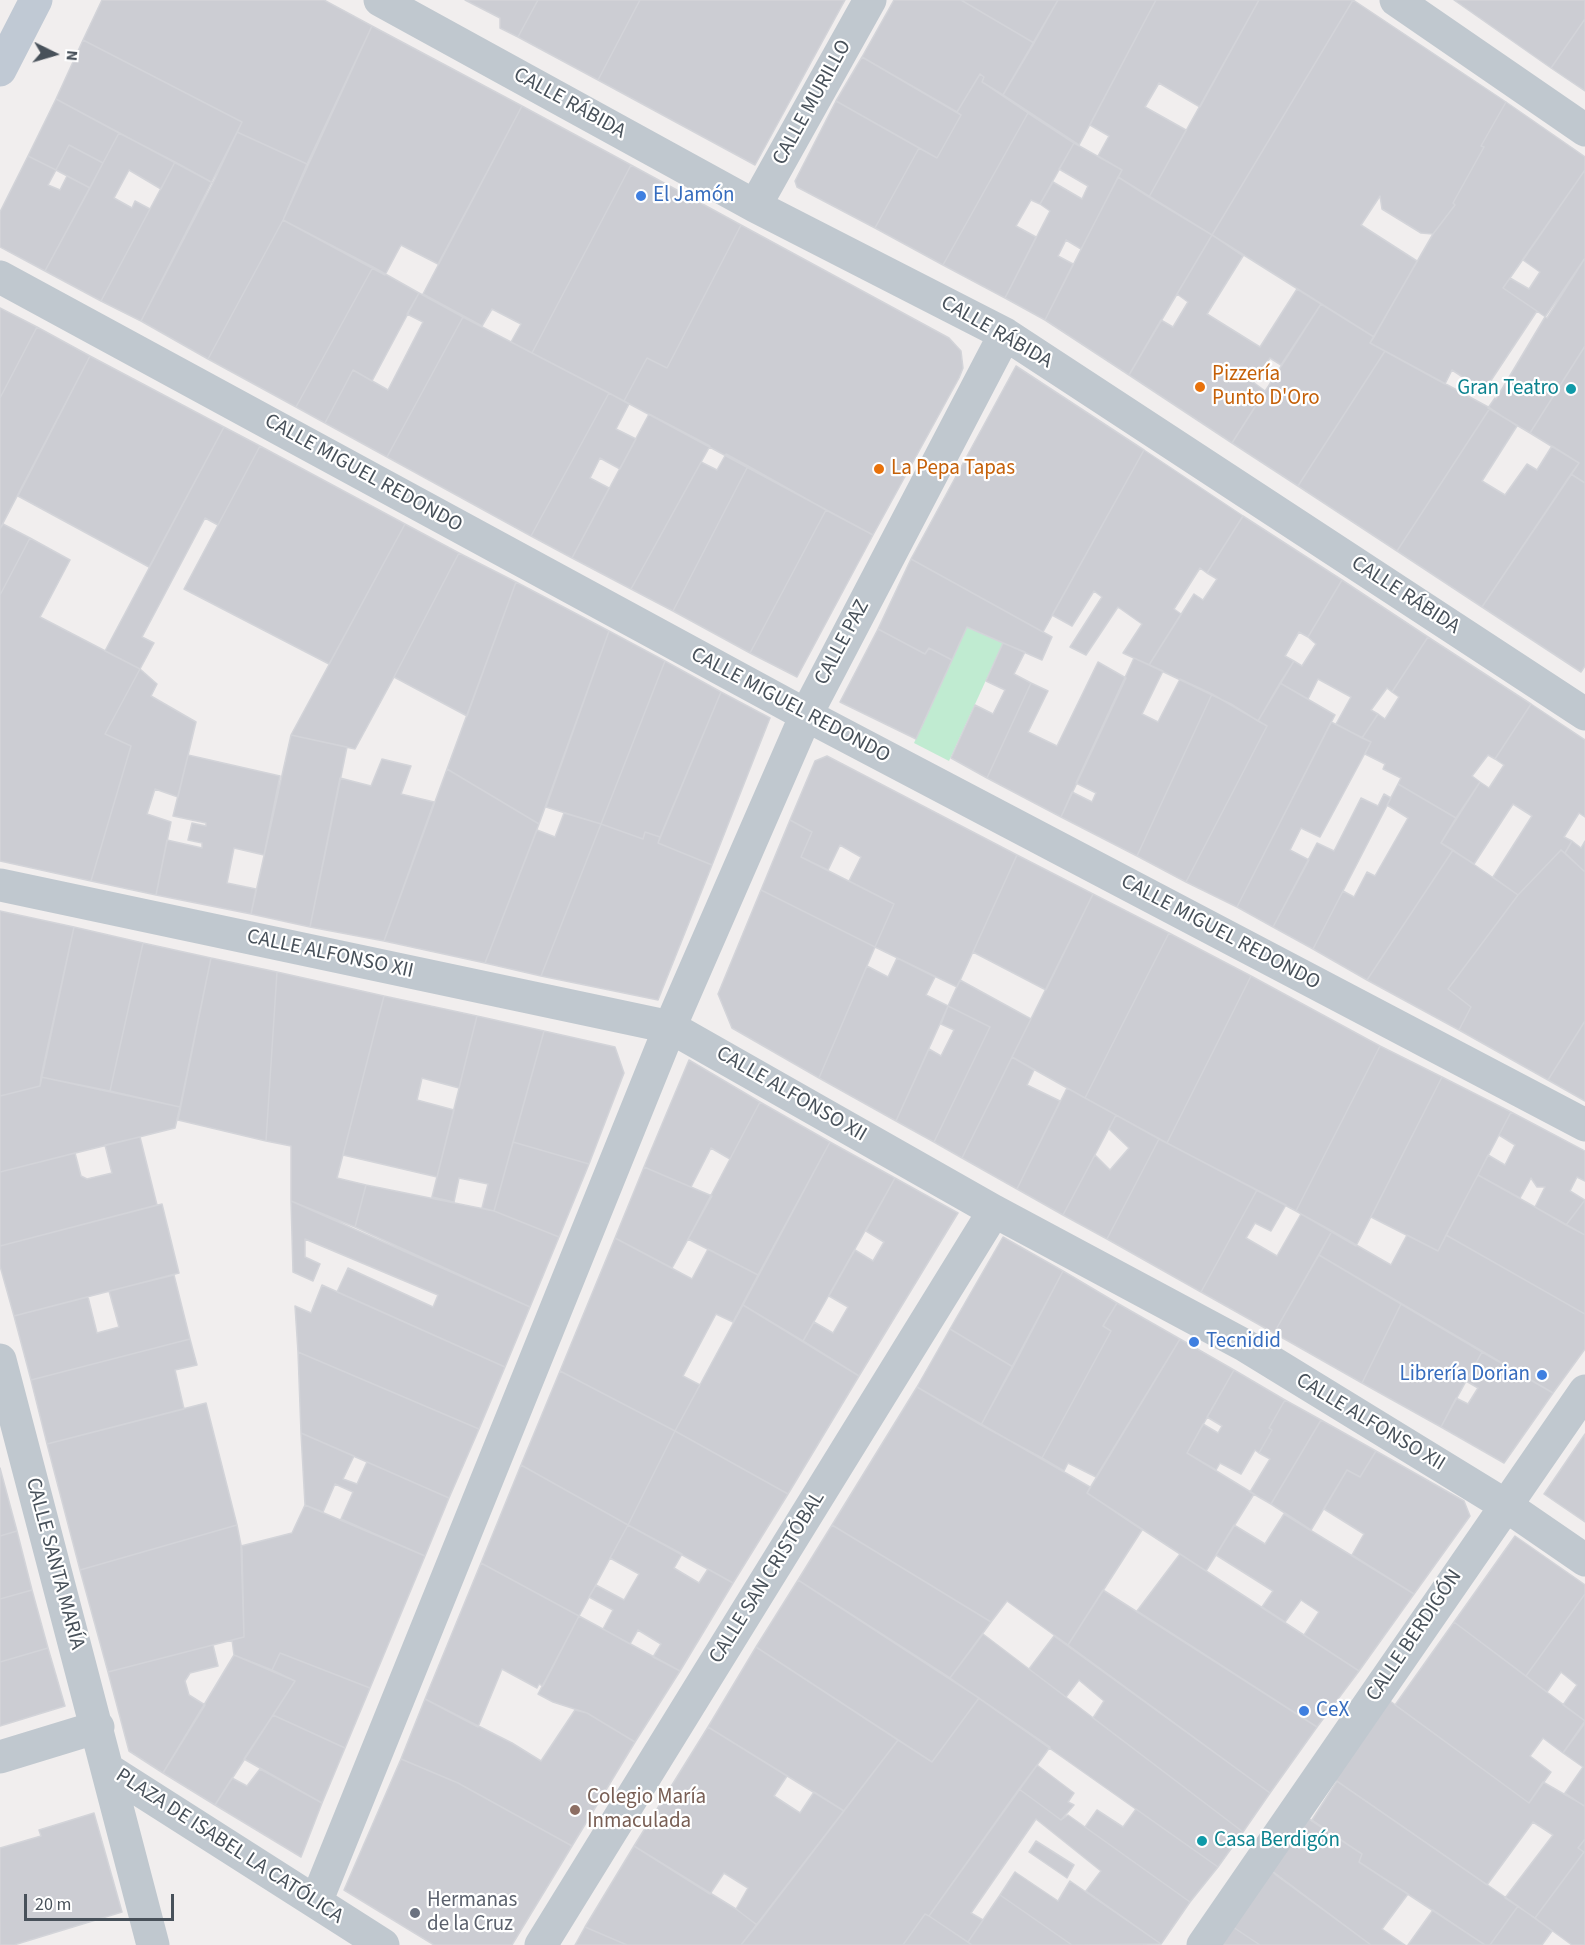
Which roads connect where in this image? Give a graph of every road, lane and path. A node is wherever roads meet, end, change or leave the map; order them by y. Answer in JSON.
{"nodes":[{"id":1,"x":36,"y":0,"type":"edge"},
{"id":2,"x":380,"y":0,"type":"edge"},
{"id":3,"x":870,"y":0,"type":"edge"},
{"id":4,"x":1396,"y":0,"type":"edge"},
{"id":5,"x":0,"y":70,"type":"edge"},
{"id":6,"x":1585,"y":130,"type":"edge"},
{"id":7,"x":755,"y":206,"type":"junction"},
{"id":8,"x":0,"y":277,"type":"edge"},
{"id":9,"x":1005,"y":334,"type":"junction"},
{"id":10,"x":1585,"y":714,"type":"edge"},
{"id":11,"x":806,"y":715,"type":"junction"},
{"id":12,"x":0,"y":885,"type":"edge"},
{"id":13,"x":670,"y":1027,"type":"junction"},
{"id":14,"x":1585,"y":1125,"type":"edge"},
{"id":15,"x":994,"y":1210,"type":"junction"},
{"id":16,"x":0,"y":1360,"type":"edge"},
{"id":17,"x":1585,"y":1391,"type":"edge"},
{"id":18,"x":1505,"y":1505,"type":"junction"},
{"id":19,"x":1585,"y":1560,"type":"edge"},
{"id":20,"x":98,"y":1727,"type":"junction"},
{"id":21,"x":0,"y":1757,"type":"edge"},
{"id":22,"x":107,"y":1769,"type":"junction"},
{"id":23,"x":315,"y":1902,"type":"junction"},
{"id":24,"x":153,"y":1945,"type":"edge"},
{"id":25,"x":383,"y":1945,"type":"edge"},
{"id":26,"x":541,"y":1945,"type":"edge"},
{"id":27,"x":1203,"y":1945,"type":"edge"}],
"edges":[{"from":1,"to":5,"type":"main road"},
{"from":2,"to":7,"type":"street","name":"CALLE RÁBIDA"},
{"from":3,"to":7,"type":"street","name":"CALLE MURILLO"},
{"from":4,"to":6,"type":"street"},
{"from":7,"to":9,"type":"street","name":"CALLE RÁBIDA"},
{"from":8,"to":11,"type":"street","name":"CALLE MIGUEL REDONDO"},
{"from":9,"to":10,"type":"street","name":"CALLE RÁBIDA"},
{"from":9,"to":11,"type":"street","name":"CALLE PAZ"},
{"from":11,"to":13,"type":"street","name":"CALLE PAZ"},
{"from":11,"to":14,"type":"street","name":"CALLE MIGUEL REDONDO"},
{"from":12,"to":13,"type":"street","name":"CALLE ALFONSO XII"},
{"from":13,"to":15,"type":"street","name":"CALLE ALFONSO XII"},
{"from":13,"to":23,"type":"street","name":"CALLE PAZ"},
{"from":15,"to":18,"type":"street","name":"CALLE ALFONSO XII"},
{"from":15,"to":26,"type":"street","name":"CALLE SAN CRISTÓBAL"},
{"from":16,"to":20,"type":"street","name":"CALLE SANTA MARÍA"},
{"from":17,"to":18,"type":"street","name":"CALLE BERDIGÓN"},
{"from":18,"to":19,"type":"street","name":"CALLE ALFONSO XII"},
{"from":18,"to":27,"type":"street","name":"CALLE BERDIGÓN"},
{"from":20,"to":21,"type":"street"},
{"from":20,"to":22,"type":"street","name":"CALLE SANTA MARÍA"},
{"from":22,"to":23,"type":"street","name":"PLAZA DE ISABEL LA CATÓLICA"},
{"from":22,"to":24,"type":"street","name":"PLAZA DE ISABEL LA CATÓLICA"},
{"from":23,"to":25,"type":"street","name":"PLAZA DE ISABEL LA CATÓLICA"}]}
